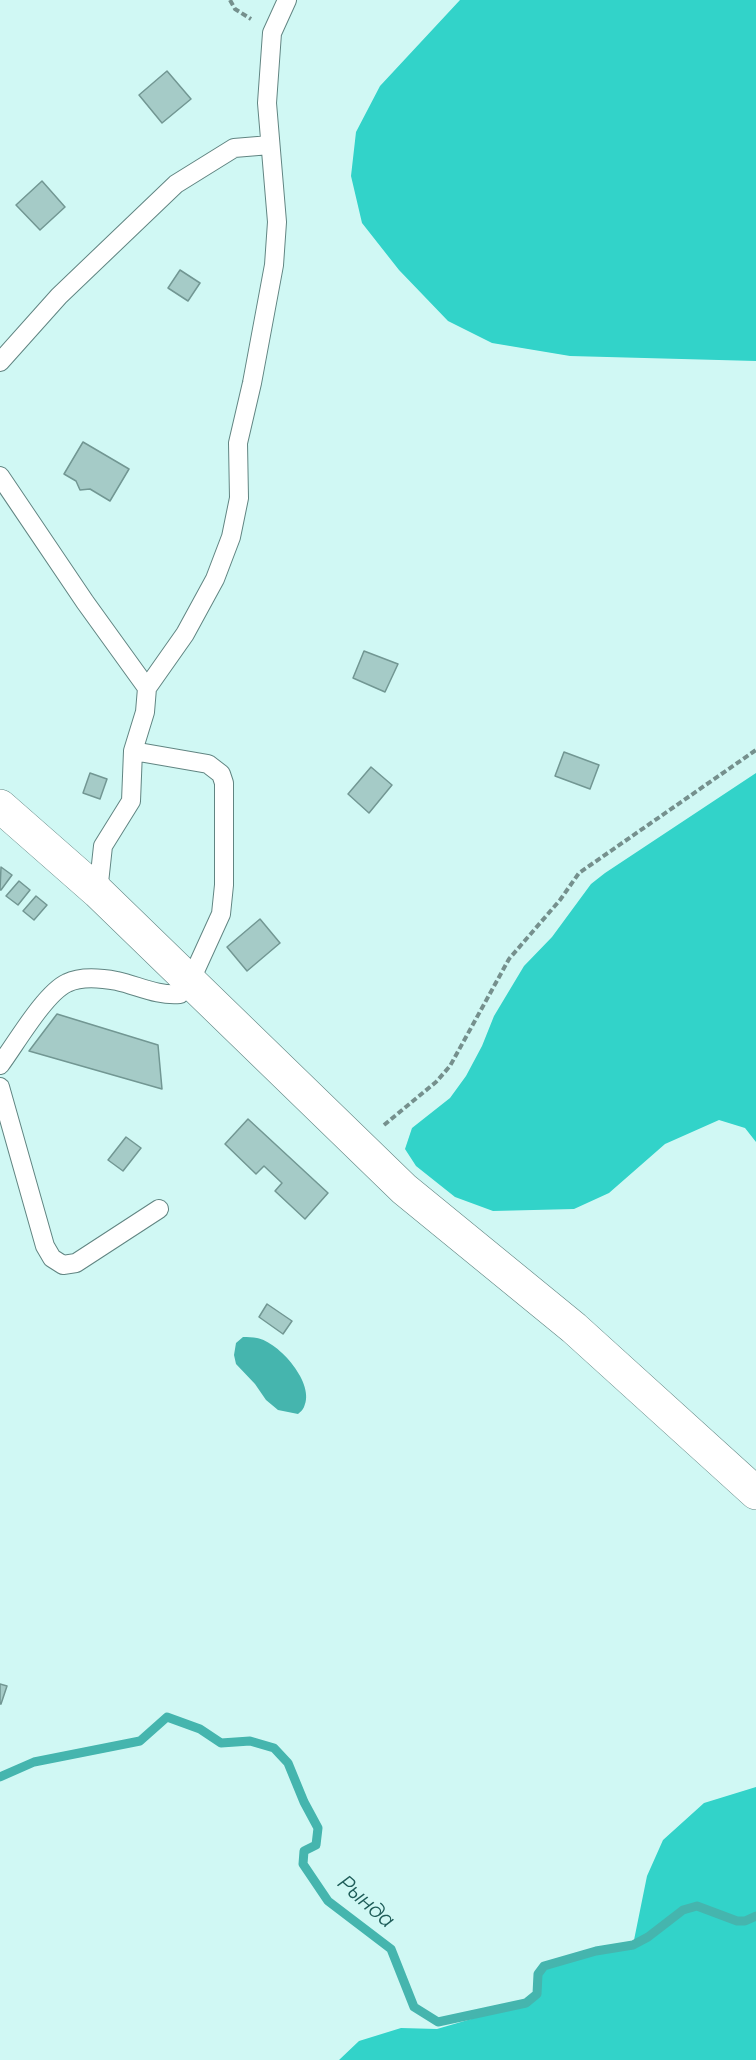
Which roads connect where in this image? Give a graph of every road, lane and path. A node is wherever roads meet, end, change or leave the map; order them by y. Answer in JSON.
{"nodes":[{"id":1,"x":287,"y":0,"type":"edge"},
{"id":2,"x":270,"y":145,"type":"junction"},
{"id":3,"x":0,"y":362,"type":"edge"},
{"id":4,"x":0,"y":476,"type":"edge"},
{"id":5,"x":147,"y":688,"type":"junction"},
{"id":6,"x":756,"y":750,"type":"edge"},
{"id":7,"x":133,"y":751,"type":"junction"},
{"id":8,"x":0,"y":806,"type":"edge"},
{"id":9,"x":99,"y":892,"type":"junction"},
{"id":10,"x":190,"y":982,"type":"junction"},
{"id":11,"x":0,"y":1065,"type":"edge"},
{"id":12,"x":0,"y":1087,"type":"edge"},
{"id":13,"x":360,"y":1145,"type":"junction"},
{"id":14,"x":159,"y":1209,"type":"dead end"},
{"id":15,"x":756,"y":1493,"type":"edge"}],
"edges":[{"from":1,"to":2,"type":"lane"},
{"from":2,"to":3,"type":"lane"},
{"from":2,"to":5,"type":"lane"},
{"from":4,"to":5,"type":"lane"},
{"from":5,"to":7,"type":"lane"},
{"from":6,"to":13,"type":"path"},
{"from":7,"to":9,"type":"lane"},
{"from":7,"to":10,"type":"lane"},
{"from":8,"to":9,"type":"street"},
{"from":9,"to":10,"type":"street"},
{"from":10,"to":11,"type":"lane"},
{"from":10,"to":13,"type":"street"},
{"from":12,"to":14,"type":"lane"},
{"from":13,"to":15,"type":"street"}]}
